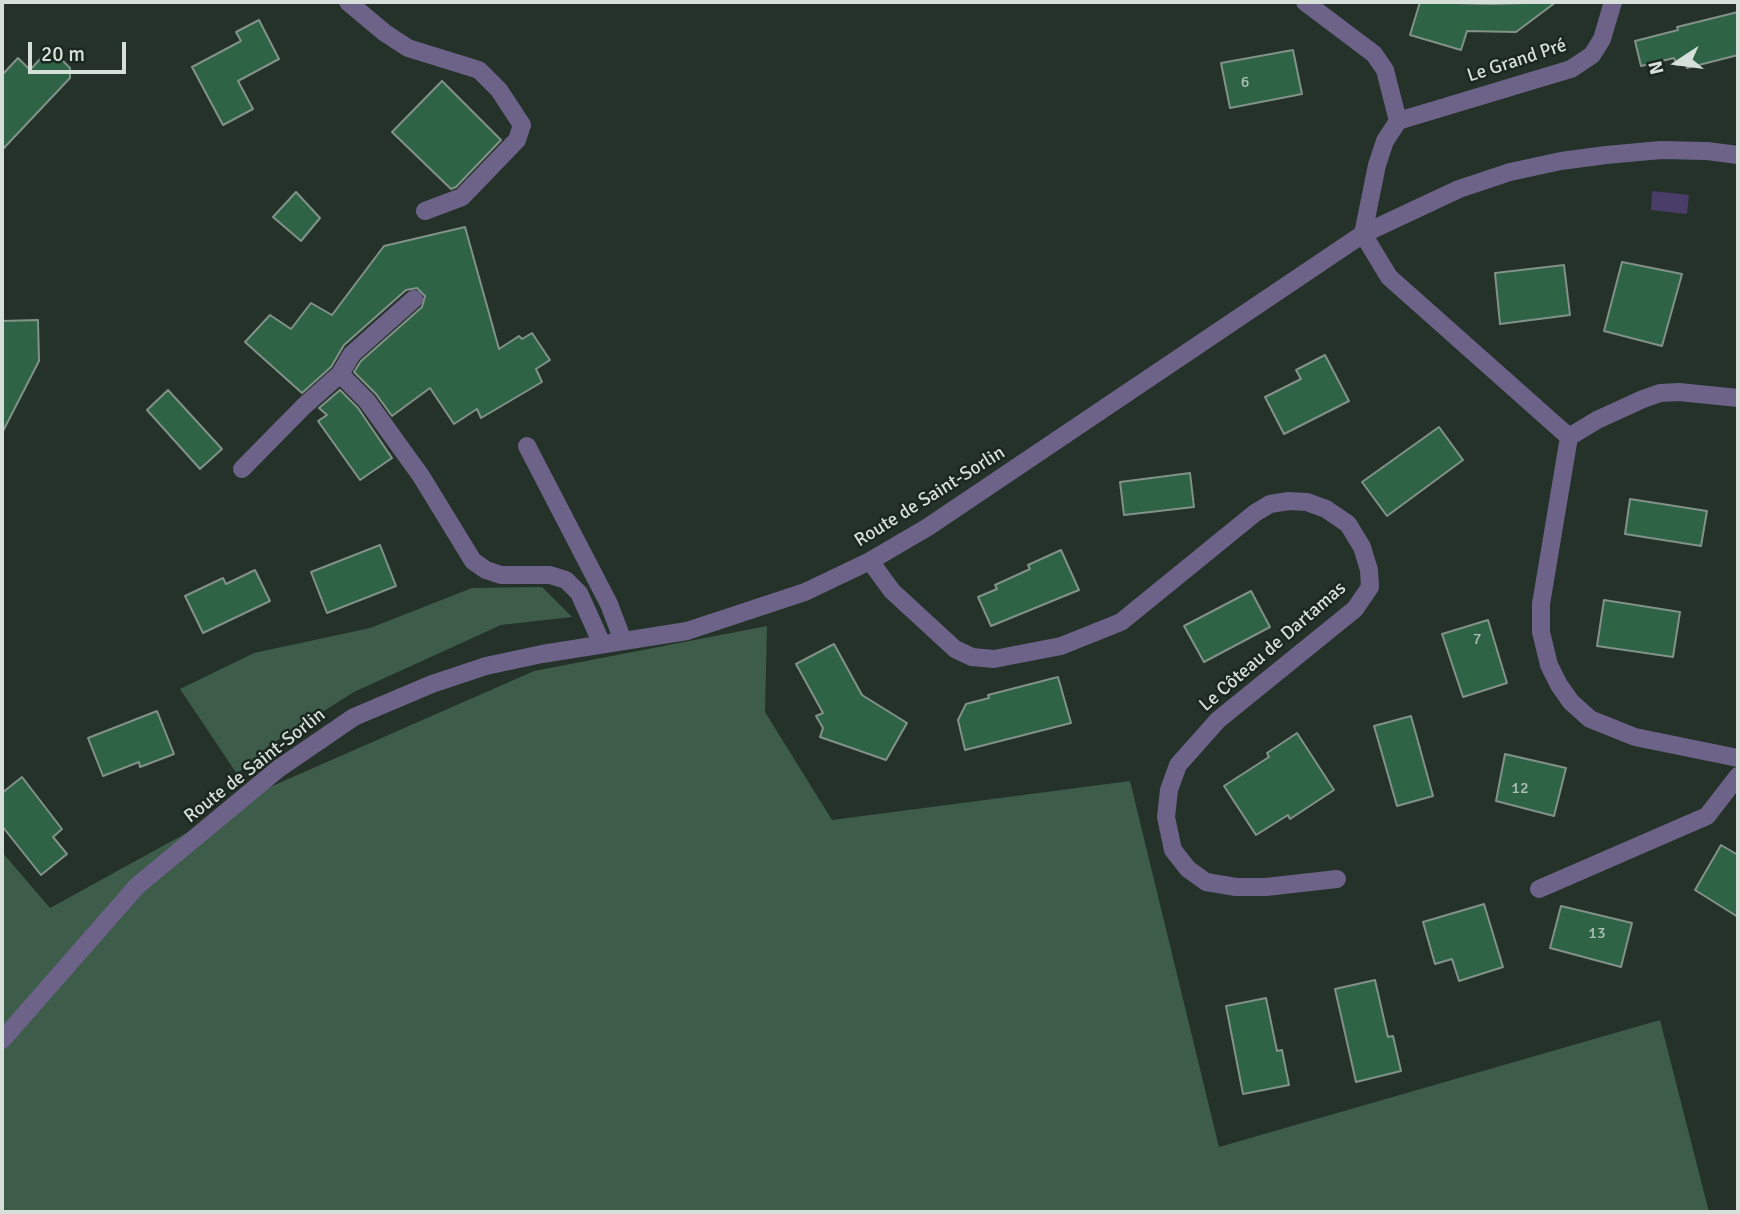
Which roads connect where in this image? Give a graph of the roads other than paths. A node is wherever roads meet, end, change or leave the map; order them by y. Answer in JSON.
{"nodes":[{"id":1,"x":348,"y":2,"type":"edge"},
{"id":2,"x":1305,"y":2,"type":"edge"},
{"id":3,"x":1613,"y":2,"type":"edge"},
{"id":4,"x":1398,"y":121,"type":"junction"},
{"id":5,"x":1738,"y":155,"type":"edge"},
{"id":6,"x":425,"y":211,"type":"dead end"},
{"id":7,"x":1363,"y":234,"type":"junction"},
{"id":8,"x":414,"y":299,"type":"dead end"},
{"id":9,"x":340,"y":374,"type":"junction"},
{"id":10,"x":1738,"y":398,"type":"edge"},
{"id":11,"x":1569,"y":437,"type":"junction"},
{"id":12,"x":527,"y":446,"type":"dead end"},
{"id":13,"x":242,"y":469,"type":"dead end"},
{"id":14,"x":870,"y":561,"type":"junction"},
{"id":15,"x":623,"y":641,"type":"junction"},
{"id":16,"x":602,"y":644,"type":"junction"},
{"id":17,"x":1738,"y":758,"type":"edge"},
{"id":18,"x":1738,"y":776,"type":"edge"},
{"id":19,"x":1338,"y":879,"type":"dead end"},
{"id":20,"x":1539,"y":889,"type":"dead end"},
{"id":21,"x":2,"y":1040,"type":"edge"}],
"edges":[{"from":1,"to":6,"type":"street"},
{"from":2,"to":4,"type":"street"},
{"from":3,"to":4,"type":"street","name":"Le Grand Pré"},
{"from":4,"to":7,"type":"street"},
{"from":5,"to":7,"type":"street","name":"Route de Saint-Sorlin"},
{"from":7,"to":11,"type":"street"},
{"from":7,"to":14,"type":"street","name":"Route de Saint-Sorlin"},
{"from":8,"to":9,"type":"street"},
{"from":9,"to":13,"type":"street"},
{"from":9,"to":16,"type":"street"},
{"from":10,"to":11,"type":"street"},
{"from":11,"to":17,"type":"street"},
{"from":12,"to":15,"type":"street"},
{"from":14,"to":15,"type":"street","name":"Route de Saint-Sorlin"},
{"from":14,"to":19,"type":"street","name":"Le Côteau de Dartamas"},
{"from":15,"to":16,"type":"street","name":"Route de Saint-Sorlin"},
{"from":16,"to":21,"type":"street","name":"Route de Saint-Sorlin"},
{"from":18,"to":20,"type":"street"}]}
